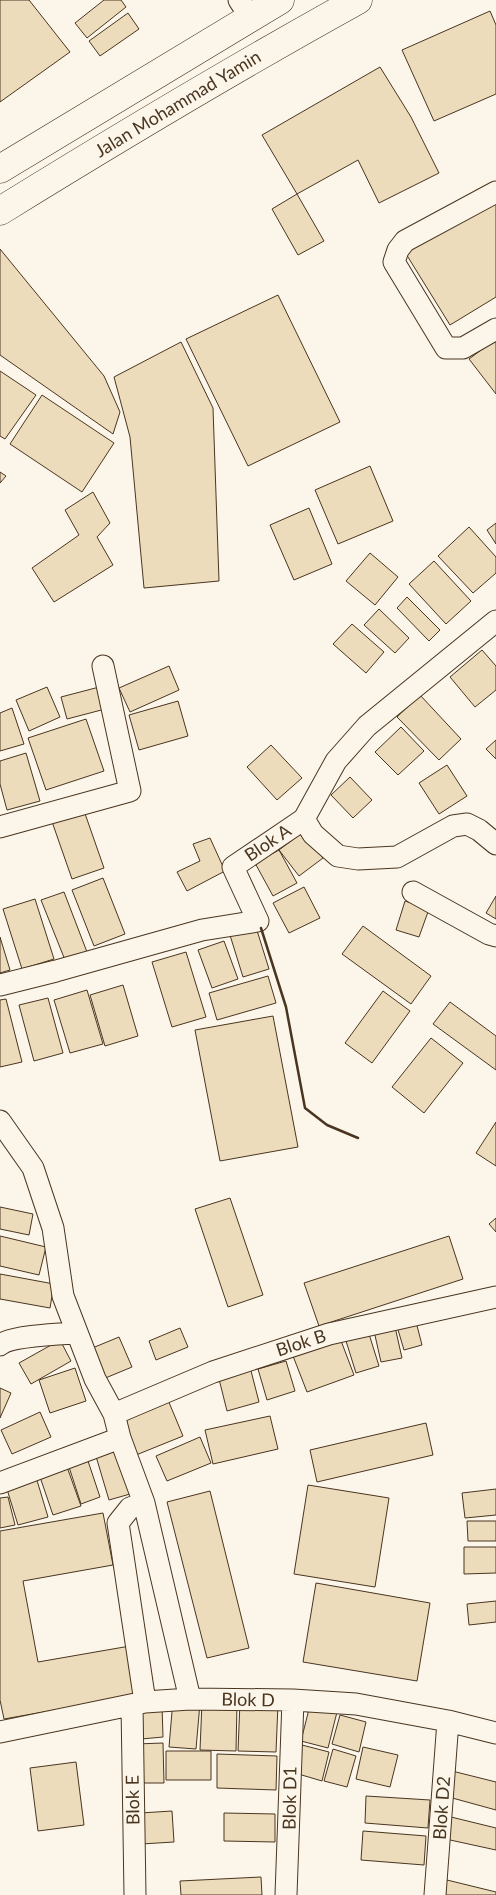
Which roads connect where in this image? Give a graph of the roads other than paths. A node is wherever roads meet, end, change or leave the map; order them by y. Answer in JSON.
{"nodes":[{"id":1,"x":280,"y":0,"type":"edge"},
{"id":2,"x":358,"y":0,"type":"edge"},
{"id":3,"x":245,"y":9,"type":"edge"},
{"id":4,"x":36,"y":147,"type":"junction"},
{"id":5,"x":0,"y":169,"type":"edge"},
{"id":6,"x":53,"y":178,"type":"junction"},
{"id":7,"x":496,"y":192,"type":"edge"},
{"id":8,"x":0,"y":211,"type":"edge"},
{"id":9,"x":496,"y":329,"type":"edge"},
{"id":10,"x":496,"y":621,"type":"edge"},
{"id":11,"x":104,"y":666,"type":"dead end"},
{"id":12,"x":304,"y":819,"type":"junction"},
{"id":13,"x":0,"y":827,"type":"edge"},
{"id":14,"x":496,"y":844,"type":"edge"},
{"id":15,"x":413,"y":892,"type":"dead end"},
{"id":16,"x":496,"y":936,"type":"edge"},
{"id":17,"x":0,"y":984,"type":"edge"},
{"id":18,"x":0,"y":1121,"type":"edge"},
{"id":19,"x":496,"y":1297,"type":"edge"},
{"id":20,"x":77,"y":1333,"type":"junction"},
{"id":21,"x":0,"y":1345,"type":"edge"},
{"id":22,"x":114,"y":1414,"type":"junction"},
{"id":23,"x":120,"y":1438,"type":"junction"},
{"id":24,"x":0,"y":1483,"type":"edge"},
{"id":25,"x":144,"y":1503,"type":"junction"},
{"id":26,"x":190,"y":1699,"type":"junction"},
{"id":27,"x":293,"y":1700,"type":"junction"},
{"id":28,"x":139,"y":1703,"type":"junction"},
{"id":29,"x":448,"y":1721,"type":"junction"},
{"id":30,"x":0,"y":1732,"type":"edge"},
{"id":31,"x":496,"y":1733,"type":"edge"},
{"id":32,"x":135,"y":1895,"type":"edge"},
{"id":33,"x":286,"y":1895,"type":"edge"},
{"id":34,"x":435,"y":1895,"type":"edge"}],
"edges":[{"from":1,"to":3,"type":"main road","name":"Jalan Mohammad Yamin"},
{"from":2,"to":6,"type":"main road","name":"Jalan Mohammad Yamin"},
{"from":3,"to":4,"type":"main road","name":"Jalan Mohammad Yamin"},
{"from":4,"to":5,"type":"main road","name":"Jalan Mohammad Yamin"},
{"from":4,"to":6,"type":"main road"},
{"from":6,"to":8,"type":"main road","name":"Jalan Mohammad Yamin"},
{"from":7,"to":9,"type":"street"},
{"from":10,"to":12,"type":"street"},
{"from":11,"to":13,"type":"street"},
{"from":12,"to":14,"type":"street"},
{"from":12,"to":17,"type":"street","name":"Blok A"},
{"from":15,"to":16,"type":"street"},
{"from":18,"to":20,"type":"street"},
{"from":19,"to":22,"type":"street","name":"Blok B"},
{"from":20,"to":21,"type":"street"},
{"from":20,"to":22,"type":"street"},
{"from":22,"to":23,"type":"street"},
{"from":23,"to":24,"type":"street"},
{"from":23,"to":25,"type":"street"},
{"from":25,"to":26,"type":"street"},
{"from":25,"to":28,"type":"street","name":"Blok E"},
{"from":26,"to":27,"type":"street","name":"Blok D"},
{"from":26,"to":28,"type":"street","name":"Blok D"},
{"from":27,"to":29,"type":"street","name":"Blok D"},
{"from":27,"to":33,"type":"street","name":"Blok D1"},
{"from":28,"to":30,"type":"street","name":"Blok D"},
{"from":28,"to":32,"type":"street","name":"Blok E"},
{"from":29,"to":31,"type":"street","name":"Blok D"},
{"from":29,"to":34,"type":"street","name":"Blok D2"}]}
